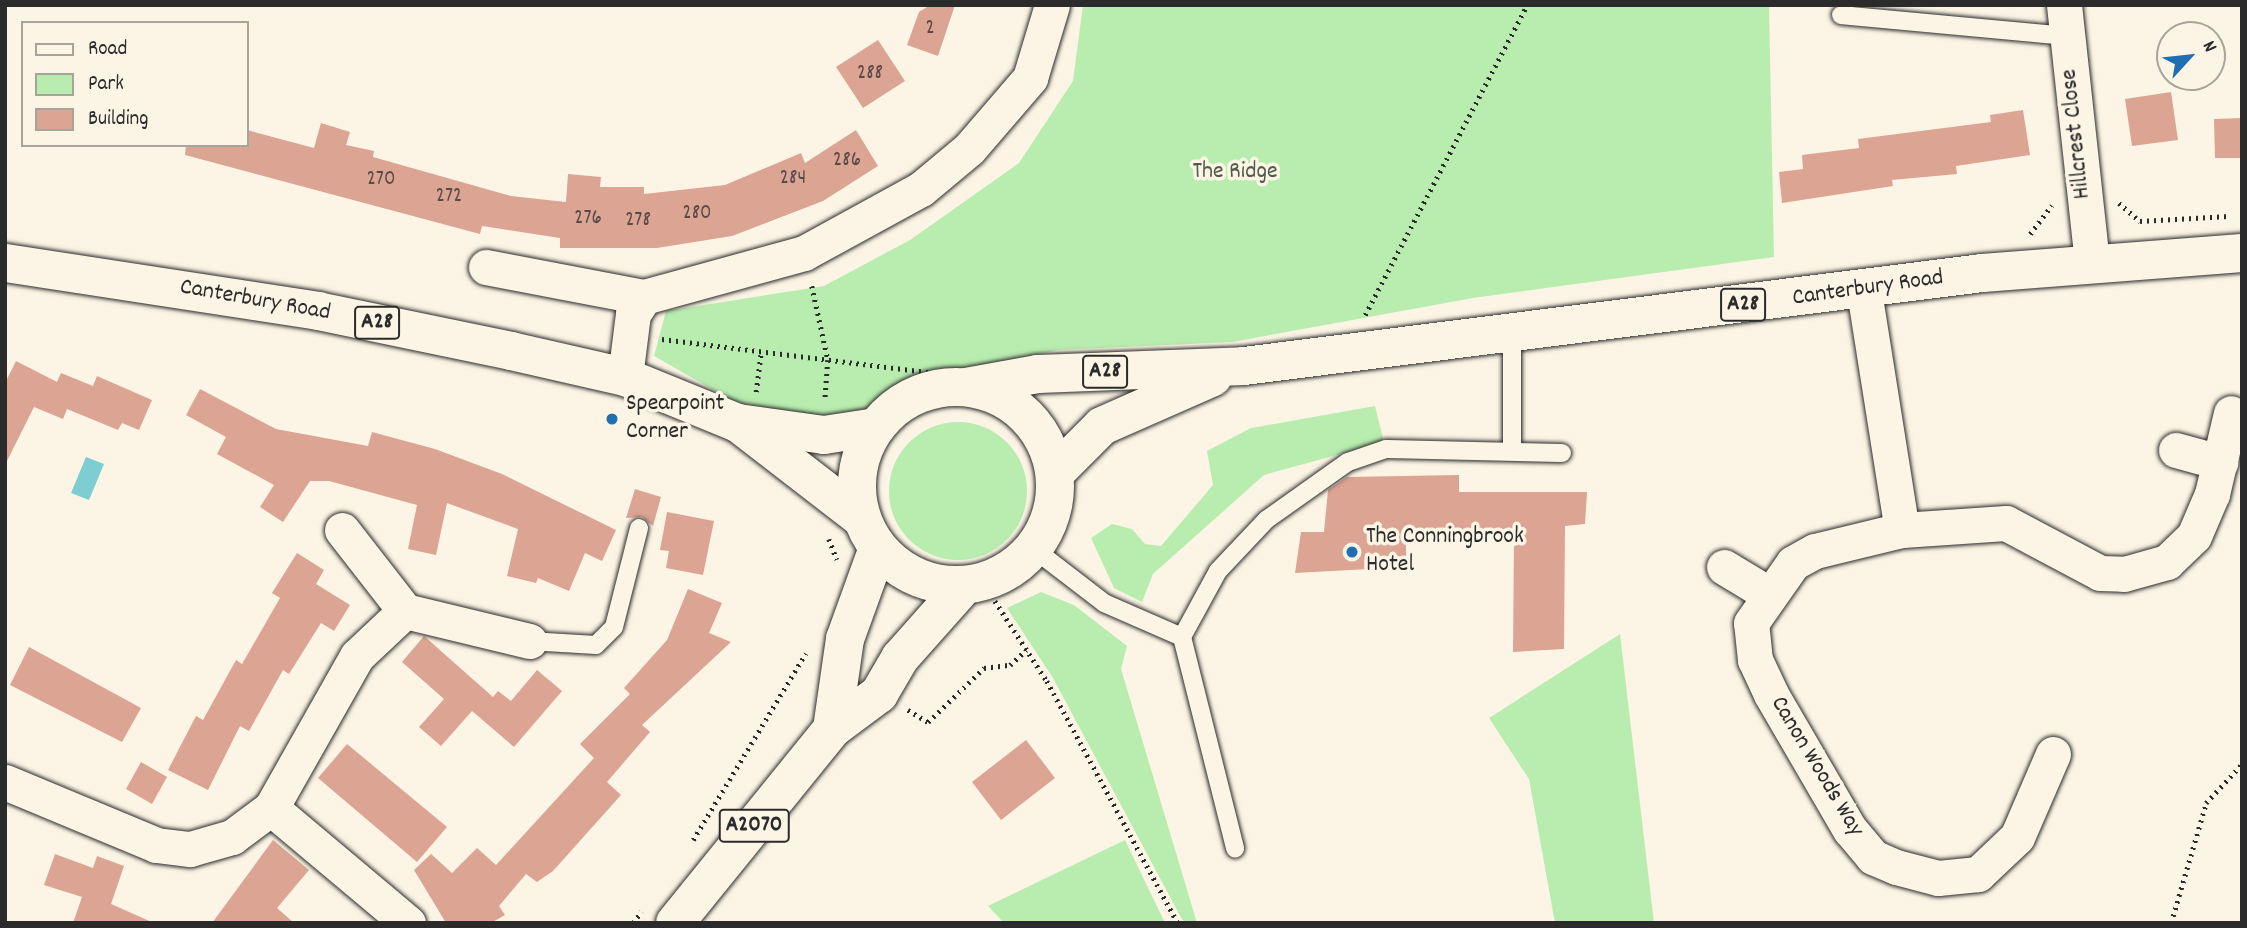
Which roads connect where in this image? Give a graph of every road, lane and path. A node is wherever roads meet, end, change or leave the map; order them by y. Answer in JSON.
{"nodes":[{"id":1,"x":1052,"y":5,"type":"edge"},
{"id":2,"x":1527,"y":5,"type":"edge"},
{"id":3,"x":1841,"y":15,"type":"dead end"},
{"id":4,"x":2065,"y":20,"type":"edge"},
{"id":5,"x":2082,"y":193,"type":"junction"},
{"id":6,"x":2242,"y":215,"type":"edge"},
{"id":7,"x":804,"y":253,"type":"junction"},
{"id":8,"x":2242,"y":254,"type":"edge"},
{"id":9,"x":5,"y":263,"type":"edge"},
{"id":10,"x":2092,"y":263,"type":"junction"},
{"id":11,"x":486,"y":267,"type":"dead end"},
{"id":12,"x":1864,"y":291,"type":"junction"},
{"id":13,"x":644,"y":297,"type":"junction"},
{"id":14,"x":1362,"y":319,"type":"dead end"},
{"id":15,"x":1512,"y":334,"type":"junction"},
{"id":16,"x":629,"y":335,"type":"junction"},
{"id":17,"x":761,"y":352,"type":"junction"},
{"id":18,"x":1244,"y":366,"type":"junction"},
{"id":19,"x":625,"y":377,"type":"junction"},
{"id":20,"x":966,"y":387,"type":"junction"},
{"id":21,"x":747,"y":410,"type":"junction"},
{"id":22,"x":2231,"y":413,"type":"dead end"},
{"id":23,"x":876,"y":426,"type":"junction"},
{"id":24,"x":1512,"y":449,"type":"junction"},
{"id":25,"x":2176,"y":450,"type":"dead end"},
{"id":26,"x":1562,"y":453,"type":"dead end"},
{"id":27,"x":2220,"y":462,"type":"junction"},
{"id":28,"x":1055,"y":473,"type":"junction"},
{"id":29,"x":639,"y":528,"type":"dead end"},
{"id":30,"x":342,"y":530,"type":"dead end"},
{"id":31,"x":821,"y":530,"type":"dead end"},
{"id":32,"x":1902,"y":530,"type":"junction"},
{"id":33,"x":869,"y":533,"type":"junction"},
{"id":34,"x":1034,"y":549,"type":"junction"},
{"id":35,"x":1724,"y":567,"type":"dead end"},
{"id":36,"x":838,"y":569,"type":"dead end"},
{"id":37,"x":974,"y":584,"type":"junction"},
{"id":38,"x":1766,"y":593,"type":"junction"},
{"id":39,"x":405,"y":611,"type":"junction"},
{"id":40,"x":1182,"y":637,"type":"junction"},
{"id":41,"x":814,"y":638,"type":"dead end"},
{"id":42,"x":528,"y":641,"type":"joint"},
{"id":43,"x":1026,"y":650,"type":"junction"},
{"id":44,"x":879,"y":694,"type":"junction"},
{"id":45,"x":832,"y":729,"type":"junction"},
{"id":46,"x":2053,"y":754,"type":"dead end"},
{"id":47,"x":2242,"y":764,"type":"edge"},
{"id":48,"x":5,"y":782,"type":"edge"},
{"id":49,"x":271,"y":808,"type":"junction"},
{"id":50,"x":1236,"y":848,"type":"dead end"},
{"id":51,"x":687,"y":849,"type":"dead end"},
{"id":52,"x":661,"y":913,"type":"edge"},
{"id":53,"x":408,"y":923,"type":"edge"},
{"id":54,"x":633,"y":923,"type":"edge"},
{"id":55,"x":1178,"y":923,"type":"edge"},
{"id":56,"x":2171,"y":923,"type":"edge"}],
"edges":[{"from":1,"to":7,"type":"street"},
{"from":2,"to":14,"type":"path"},
{"from":3,"to":4,"type":"lane"},
{"from":4,"to":5,"type":"street","name":"Hillcrest Close"},
{"from":5,"to":6,"type":"path"},
{"from":5,"to":10,"type":"street","name":"Hillcrest Close"},
{"from":7,"to":13,"type":"street"},
{"from":7,"to":17,"type":"path"},
{"from":8,"to":10,"type":"main road","name":"Canterbury Road","number":"A28"},
{"from":9,"to":19,"type":"main road","name":"Canterbury Road","number":"A28"},
{"from":10,"to":12,"type":"main road","name":"Canterbury Road","number":"A28"},
{"from":11,"to":13,"type":"street"},
{"from":12,"to":15,"type":"main road","name":"Canterbury Road","number":"A28"},
{"from":12,"to":32,"type":"street"},
{"from":13,"to":16,"type":"street"},
{"from":15,"to":18,"type":"main road","name":"Canterbury Road","number":"A28"},
{"from":15,"to":24,"type":"lane"},
{"from":16,"to":17,"type":"path"},
{"from":16,"to":19,"type":"street"},
{"from":17,"to":21,"type":"path"},
{"from":18,"to":20,"type":"main road","name":"Canterbury Road","number":"A28"},
{"from":18,"to":28,"type":"main road","name":"Canterbury Road","number":"A28"},
{"from":19,"to":21,"type":"main road","name":"Canterbury Road","number":"A28"},
{"from":20,"to":23,"type":"main road"},
{"from":20,"to":28,"type":"main road"},
{"from":21,"to":23,"type":"main road","name":"Canterbury Road","number":"A28"},
{"from":21,"to":33,"type":"main road","name":"Canterbury Road","number":"A28"},
{"from":22,"to":27,"type":"street","name":"Canon Woods Way"},
{"from":23,"to":33,"type":"main road"},
{"from":24,"to":26,"type":"lane"},
{"from":24,"to":40,"type":"lane"},
{"from":25,"to":27,"type":"street"},
{"from":27,"to":32,"type":"street","name":"Canon Woods Way"},
{"from":28,"to":34,"type":"main road"},
{"from":29,"to":42,"type":"lane"},
{"from":30,"to":39,"type":"street"},
{"from":31,"to":36,"type":"path"},
{"from":32,"to":38,"type":"street","name":"Canon Woods Way"},
{"from":33,"to":37,"type":"main road"},
{"from":33,"to":45,"type":"main road"},
{"from":34,"to":37,"type":"main road"},
{"from":34,"to":40,"type":"lane"},
{"from":35,"to":38,"type":"street"},
{"from":37,"to":43,"type":"path"},
{"from":37,"to":44,"type":"main road","number":"A2070"},
{"from":38,"to":46,"type":"street","name":"Canon Woods Way"},
{"from":39,"to":42,"type":"street"},
{"from":39,"to":49,"type":"street"},
{"from":40,"to":50,"type":"lane"},
{"from":41,"to":51,"type":"path"},
{"from":43,"to":44,"type":"path"},
{"from":43,"to":55,"type":"path"},
{"from":44,"to":45,"type":"main road","number":"A2070"},
{"from":45,"to":52,"type":"main road","number":"A2070"},
{"from":47,"to":56,"type":"path"},
{"from":48,"to":49,"type":"street"},
{"from":49,"to":53,"type":"street"},
{"from":52,"to":54,"type":"path"}]}
